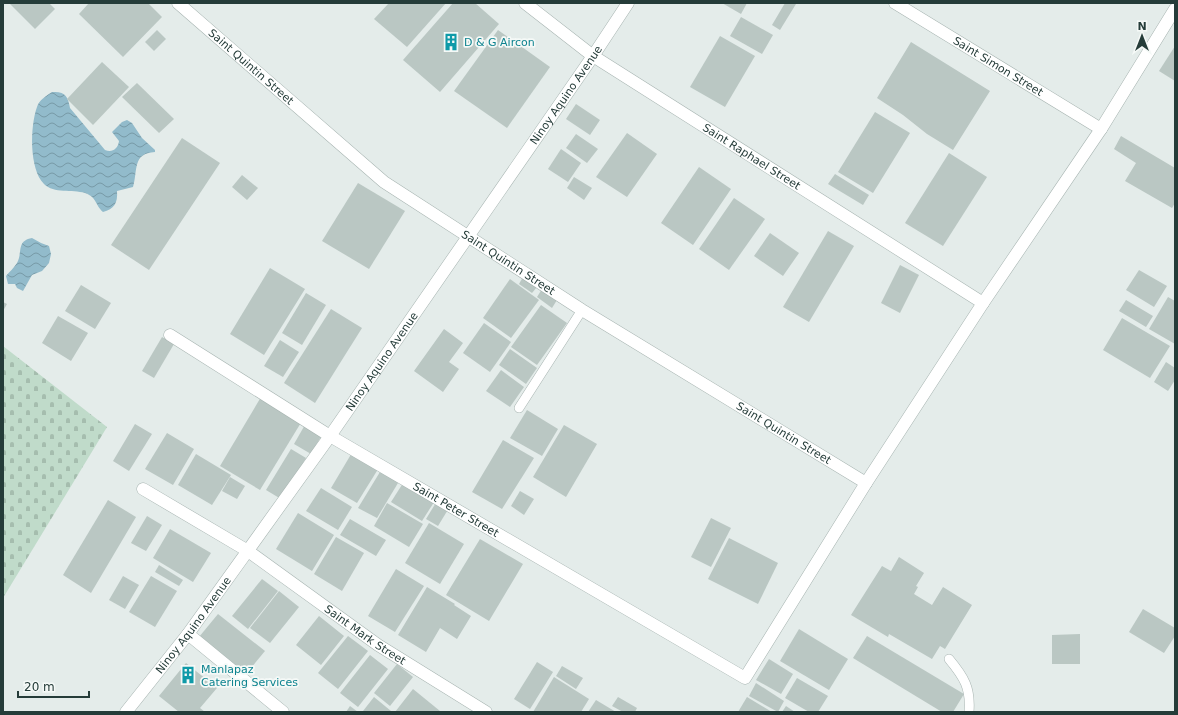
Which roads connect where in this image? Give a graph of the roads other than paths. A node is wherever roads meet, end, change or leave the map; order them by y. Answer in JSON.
{"nodes":[{"id":1,"x":178,"y":3,"type":"edge"},
{"id":2,"x":525,"y":3,"type":"edge"},
{"id":3,"x":628,"y":3,"type":"edge"},
{"id":4,"x":895,"y":3,"type":"edge"},
{"id":5,"x":1175,"y":9,"type":"edge"},
{"id":6,"x":593,"y":56,"type":"junction"},
{"id":7,"x":1101,"y":129,"type":"junction"},
{"id":8,"x":468,"y":236,"type":"junction"},
{"id":9,"x":983,"y":303,"type":"junction"},
{"id":10,"x":582,"y":310,"type":"junction"},
{"id":11,"x":170,"y":335,"type":"dead end"},
{"id":12,"x":519,"y":408,"type":"dead end"},
{"id":13,"x":330,"y":436,"type":"junction"},
{"id":14,"x":866,"y":483,"type":"junction"},
{"id":15,"x":143,"y":489,"type":"dead end"},
{"id":16,"x":248,"y":551,"type":"junction"},
{"id":17,"x":188,"y":634,"type":"junction"},
{"id":18,"x":949,"y":659,"type":"dead end"},
{"id":19,"x":126,"y":712,"type":"edge"},
{"id":20,"x":283,"y":712,"type":"edge"},
{"id":21,"x":486,"y":712,"type":"edge"},
{"id":22,"x":970,"y":712,"type":"edge"}],
"edges":[{"from":1,"to":8,"type":"street","name":"Saint Quintin Street"},
{"from":2,"to":6,"type":"street","name":"Saint Raphael Street"},
{"from":3,"to":6,"type":"street","name":"Ninoy Aquino Avenue"},
{"from":4,"to":7,"type":"street","name":"Saint Simon Street"},
{"from":5,"to":7,"type":"street"},
{"from":6,"to":8,"type":"street","name":"Ninoy Aquino Avenue"},
{"from":6,"to":9,"type":"street","name":"Saint Raphael Street"},
{"from":7,"to":9,"type":"street"},
{"from":8,"to":10,"type":"street","name":"Saint Quintin Street"},
{"from":8,"to":13,"type":"street","name":"Ninoy Aquino Avenue"},
{"from":9,"to":14,"type":"street"},
{"from":10,"to":12,"type":"lane"},
{"from":10,"to":14,"type":"street","name":"Saint Quintin Street"},
{"from":11,"to":13,"type":"street","name":"Saint Peter Street"},
{"from":13,"to":14,"type":"street","name":"Saint Peter Street"},
{"from":13,"to":16,"type":"street","name":"Ninoy Aquino Avenue"},
{"from":15,"to":16,"type":"street","name":"Saint Mark Street"},
{"from":16,"to":17,"type":"street","name":"Ninoy Aquino Avenue"},
{"from":16,"to":21,"type":"street","name":"Saint Mark Street"},
{"from":17,"to":19,"type":"street","name":"Ninoy Aquino Avenue"},
{"from":17,"to":20,"type":"street"},
{"from":18,"to":22,"type":"lane"}]}
